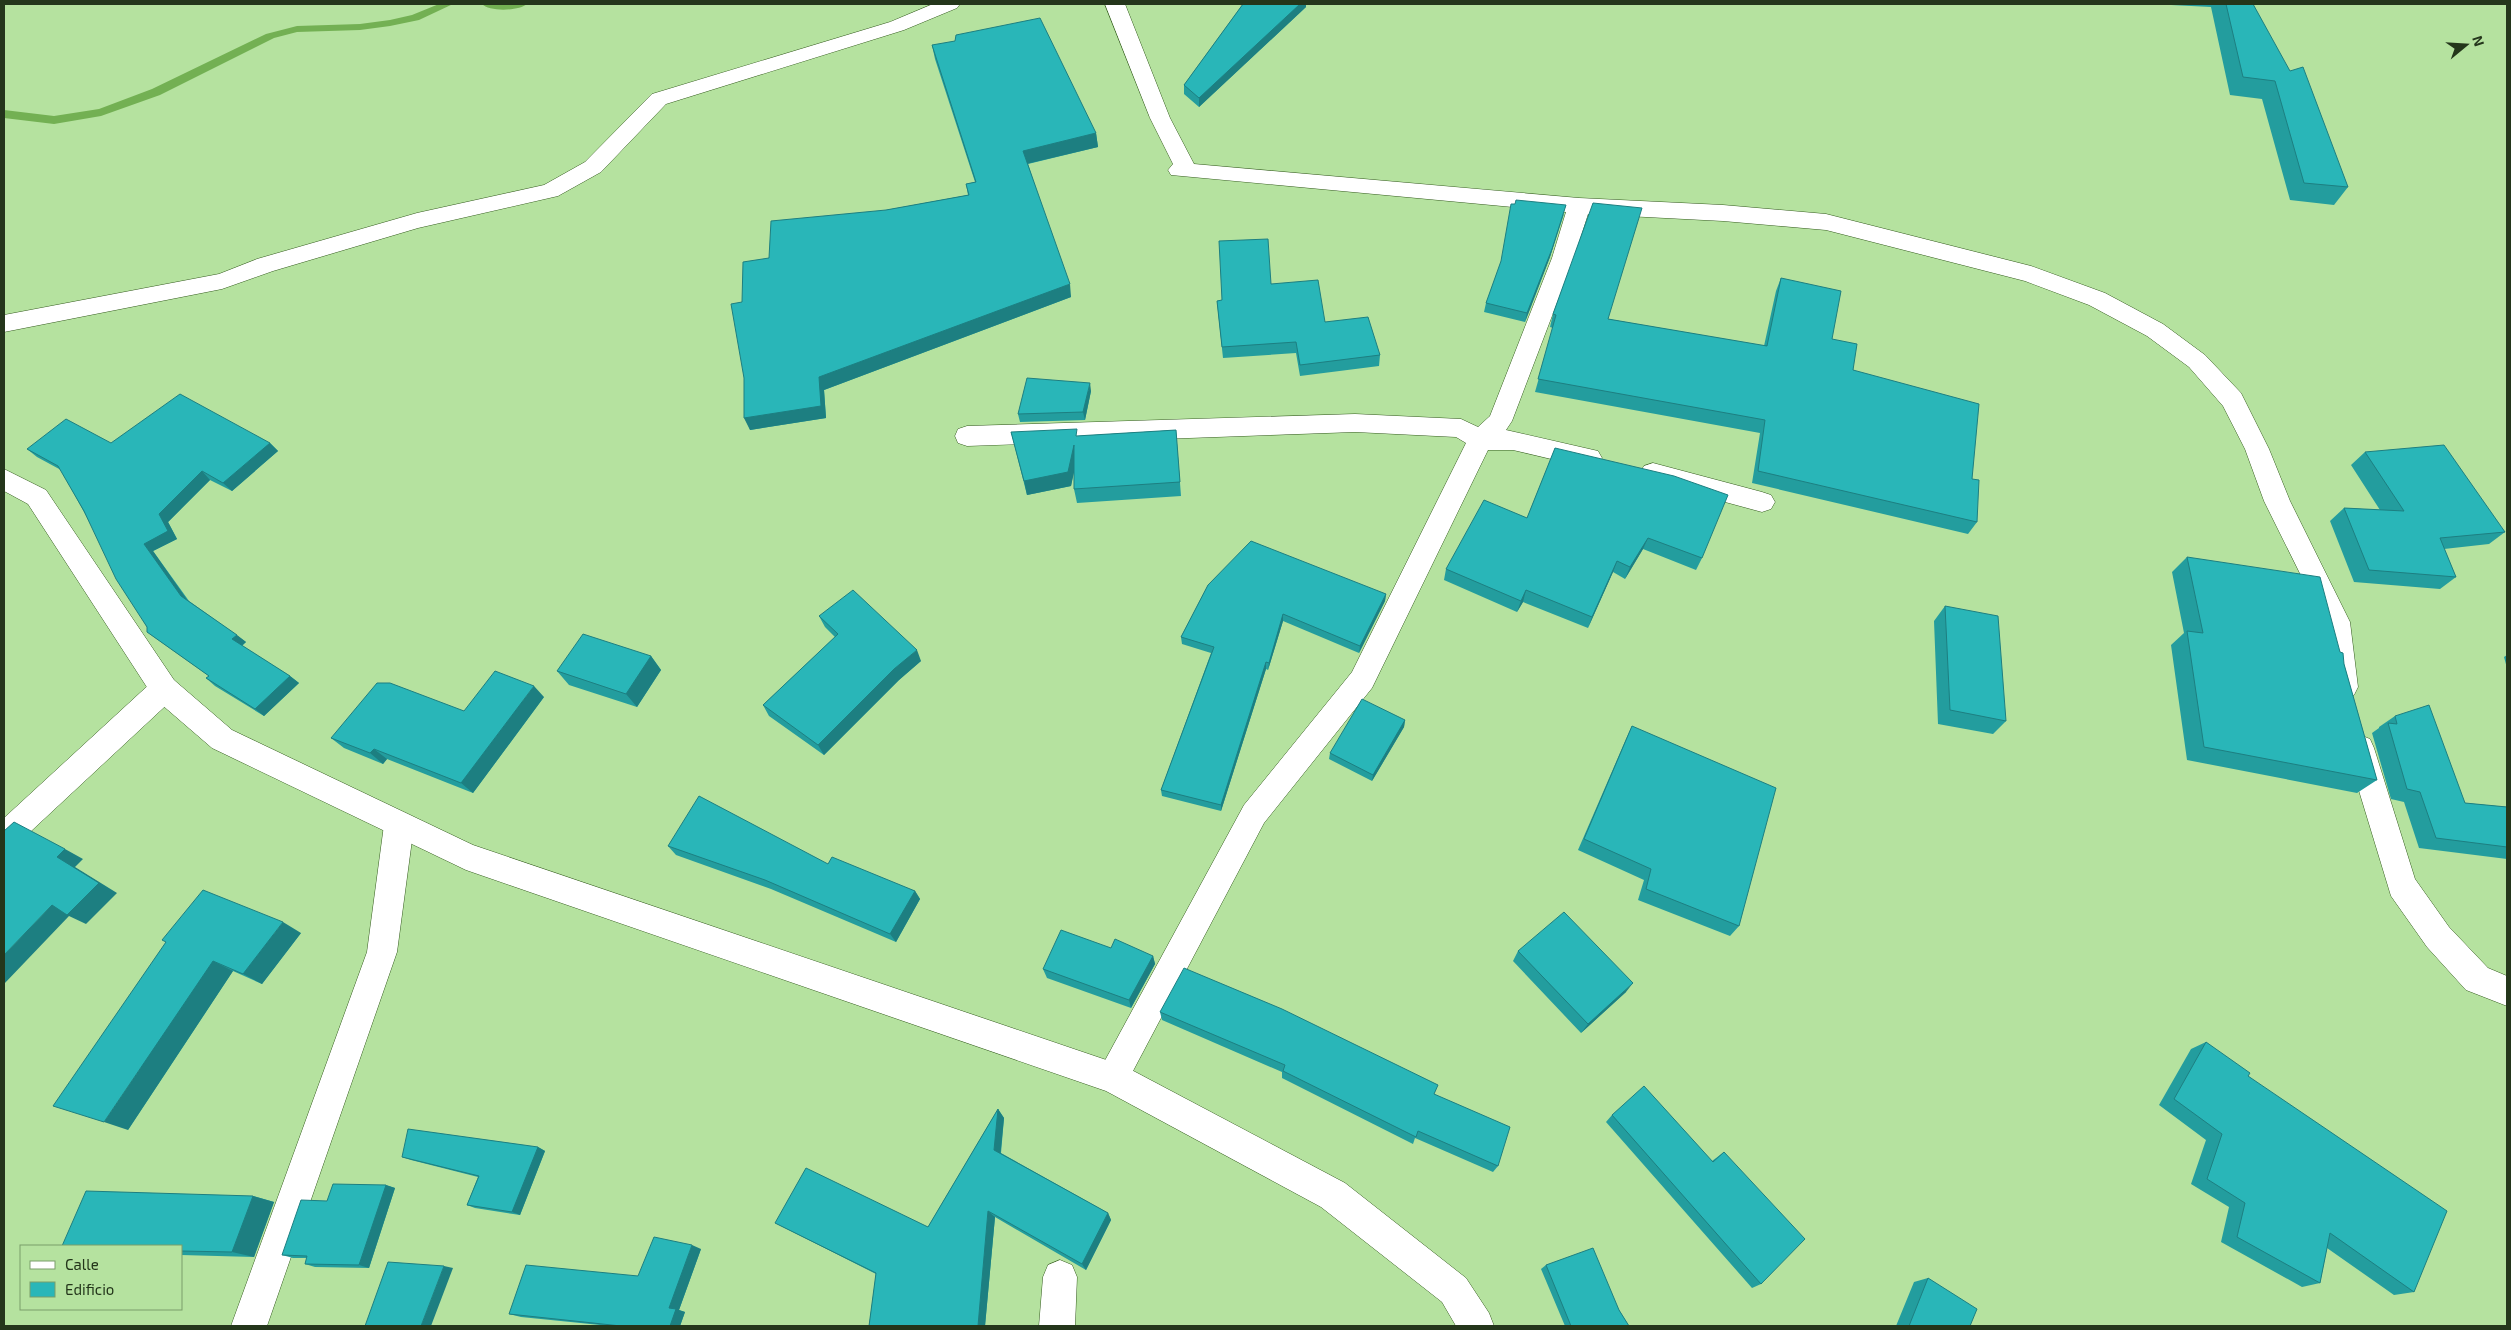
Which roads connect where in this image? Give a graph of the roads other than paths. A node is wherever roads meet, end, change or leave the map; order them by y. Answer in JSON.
{"nodes":[{"id":1,"x":950,"y":4,"type":"edge"},
{"id":2,"x":1115,"y":4,"type":"edge"},
{"id":3,"x":1579,"y":206,"type":"junction"},
{"id":4,"x":4,"y":324,"type":"edge"},
{"id":5,"x":967,"y":436,"type":"dead end"},
{"id":6,"x":1480,"y":440,"type":"junction"},
{"id":7,"x":4,"y":479,"type":"edge"},
{"id":8,"x":1762,"y":502,"type":"dead end"},
{"id":9,"x":164,"y":689,"type":"junction"},
{"id":10,"x":399,"y":824,"type":"junction"},
{"id":11,"x":4,"y":837,"type":"edge"},
{"id":12,"x":2507,"y":990,"type":"edge"},
{"id":13,"x":1113,"y":1077,"type":"junction"},
{"id":14,"x":1060,"y":1278,"type":"edge"},
{"id":15,"x":250,"y":1326,"type":"edge"},
{"id":16,"x":1057,"y":1326,"type":"edge"},
{"id":17,"x":1476,"y":1326,"type":"edge"}],
"edges":[{"from":1,"to":4,"type":"street"},
{"from":2,"to":3,"type":"street"},
{"from":3,"to":6,"type":"street"},
{"from":3,"to":12,"type":"street"},
{"from":5,"to":6,"type":"street"},
{"from":6,"to":8,"type":"street"},
{"from":6,"to":13,"type":"street"},
{"from":7,"to":9,"type":"street"},
{"from":9,"to":10,"type":"street"},
{"from":9,"to":11,"type":"street"},
{"from":10,"to":13,"type":"street"},
{"from":10,"to":15,"type":"street"},
{"from":13,"to":17,"type":"street"},
{"from":14,"to":16,"type":"street"}]}
